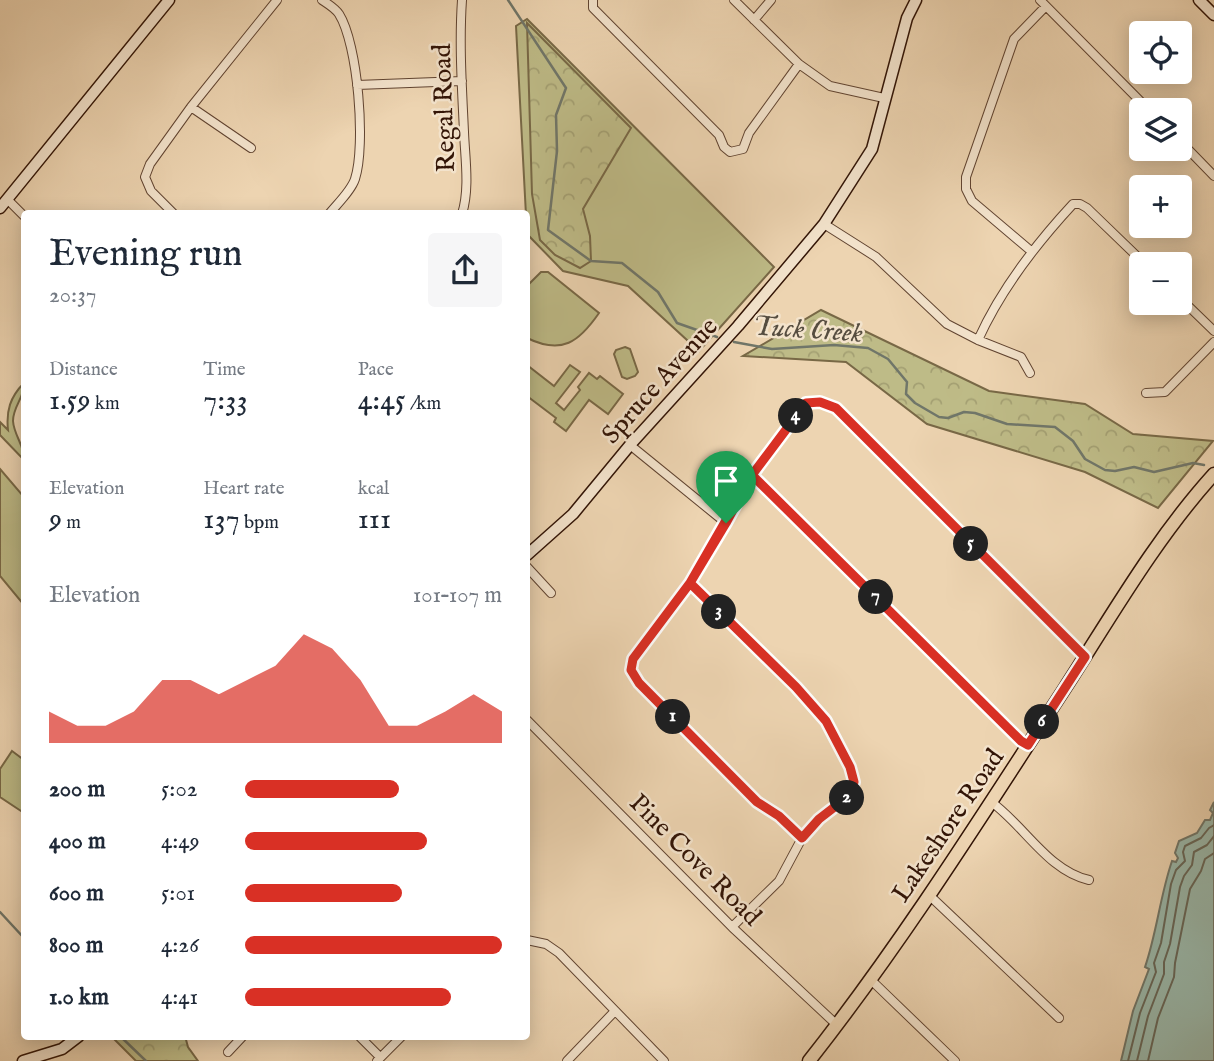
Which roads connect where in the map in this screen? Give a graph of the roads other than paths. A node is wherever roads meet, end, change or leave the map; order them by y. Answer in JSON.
{"nodes":[{"id":1,"x":169,"y":0,"type":"edge"},
{"id":2,"x":277,"y":0,"type":"edge"},
{"id":3,"x":322,"y":0,"type":"edge"},
{"id":4,"x":461,"y":0,"type":"edge"},
{"id":5,"x":593,"y":0,"type":"edge"},
{"id":6,"x":734,"y":0,"type":"edge"},
{"id":7,"x":771,"y":0,"type":"edge"},
{"id":8,"x":916,"y":0,"type":"edge"},
{"id":9,"x":1199,"y":0,"type":"edge"},
{"id":10,"x":1043,"y":3,"type":"edge"},
{"id":11,"x":1214,"y":15,"type":"edge"},
{"id":12,"x":754,"y":20,"type":"junction"},
{"id":13,"x":799,"y":64,"type":"junction"},
{"id":14,"x":461,"y":81,"type":"junction"},
{"id":15,"x":357,"y":85,"type":"junction"},
{"id":16,"x":884,"y":98,"type":"junction"},
{"id":17,"x":1137,"y":98,"type":"edge"},
{"id":18,"x":191,"y":107,"type":"junction"},
{"id":19,"x":251,"y":148,"type":"dead end"},
{"id":20,"x":1192,"y":153,"type":"edge"},
{"id":21,"x":1214,"y":176,"type":"edge"},
{"id":22,"x":4,"y":203,"type":"edge"},
{"id":23,"x":170,"y":210,"type":"edge"},
{"id":24,"x":332,"y":210,"type":"edge"},
{"id":25,"x":463,"y":210,"type":"edge"},
{"id":26,"x":21,"y":214,"type":"edge"},
{"id":27,"x":824,"y":224,"type":"junction"},
{"id":28,"x":1031,"y":251,"type":"junction"},
{"id":29,"x":1133,"y":252,"type":"edge"},
{"id":30,"x":1192,"y":310,"type":"edge"},
{"id":31,"x":1214,"y":331,"type":"edge"},
{"id":32,"x":978,"y":340,"type":"junction"},
{"id":33,"x":1214,"y":342,"type":"edge"},
{"id":34,"x":1030,"y":373,"type":"dead end"},
{"id":35,"x":1146,"y":393,"type":"dead end"},
{"id":36,"x":631,"y":445,"type":"junction"},
{"id":37,"x":1214,"y":474,"type":"edge"},
{"id":38,"x":752,"y":475,"type":"junction"},
{"id":39,"x":726,"y":523,"type":"junction"},
{"id":40,"x":530,"y":552,"type":"edge"},
{"id":41,"x":530,"y":570,"type":"edge"},
{"id":42,"x":690,"y":583,"type":"junction"},
{"id":43,"x":551,"y":593,"type":"dead end"},
{"id":44,"x":1085,"y":657,"type":"junction"},
{"id":45,"x":530,"y":723,"type":"edge"},
{"id":46,"x":1028,"y":745,"type":"junction"},
{"id":47,"x":990,"y":801,"type":"junction"},
{"id":48,"x":802,"y":838,"type":"junction"},
{"id":49,"x":1089,"y":880,"type":"dead end"},
{"id":50,"x":929,"y":895,"type":"junction"},
{"id":51,"x":732,"y":927,"type":"junction"},
{"id":52,"x":530,"y":941,"type":"edge"},
{"id":53,"x":870,"y":979,"type":"junction"},
{"id":54,"x":614,"y":1012,"type":"junction"},
{"id":55,"x":1059,"y":1018,"type":"dead end"},
{"id":56,"x":837,"y":1025,"type":"junction"},
{"id":57,"x":73,"y":1040,"type":"edge"},
{"id":58,"x":239,"y":1040,"type":"edge"},
{"id":59,"x":362,"y":1040,"type":"edge"},
{"id":60,"x":398,"y":1040,"type":"edge"},
{"id":61,"x":228,"y":1052,"type":"dead end"},
{"id":62,"x":379,"y":1059,"type":"edge"},
{"id":63,"x":23,"y":1061,"type":"edge"},
{"id":64,"x":568,"y":1061,"type":"edge"},
{"id":65,"x":664,"y":1061,"type":"edge"},
{"id":66,"x":809,"y":1061,"type":"edge"},
{"id":67,"x":955,"y":1061,"type":"edge"}],
"edges":[{"from":1,"to":22,"type":"street"},
{"from":2,"to":18,"type":"street"},
{"from":3,"to":15,"type":"street"},
{"from":4,"to":14,"type":"street","name":"Regal Road"},
{"from":5,"to":13,"type":"street"},
{"from":6,"to":12,"type":"street"},
{"from":7,"to":12,"type":"street"},
{"from":8,"to":16,"type":"street","name":"Spruce Avenue"},
{"from":9,"to":11,"type":"street"},
{"from":10,"to":17,"type":"street"},
{"from":10,"to":28,"type":"street"},
{"from":12,"to":13,"type":"street"},
{"from":13,"to":16,"type":"street"},
{"from":14,"to":15,"type":"street"},
{"from":14,"to":25,"type":"street","name":"Regal Road"},
{"from":15,"to":24,"type":"street"},
{"from":16,"to":27,"type":"street","name":"Spruce Avenue"},
{"from":18,"to":19,"type":"street"},
{"from":18,"to":23,"type":"street"},
{"from":20,"to":21,"type":"street"},
{"from":22,"to":26,"type":"street"},
{"from":27,"to":32,"type":"street"},
{"from":27,"to":36,"type":"street","name":"Spruce Avenue"},
{"from":28,"to":29,"type":"street"},
{"from":28,"to":32,"type":"street"},
{"from":30,"to":31,"type":"street"},
{"from":32,"to":34,"type":"street"},
{"from":33,"to":35,"type":"street"},
{"from":36,"to":39,"type":"street"},
{"from":36,"to":40,"type":"street","name":"Spruce Avenue"},
{"from":37,"to":44,"type":"main road","name":"Lakeshore Road"},
{"from":38,"to":39,"type":"street"},
{"from":38,"to":44,"type":"street"},
{"from":38,"to":46,"type":"street"},
{"from":39,"to":42,"type":"street"},
{"from":41,"to":43,"type":"street"},
{"from":42,"to":48,"type":"street"},
{"from":42,"to":48,"type":"street"},
{"from":44,"to":46,"type":"main road","name":"Lakeshore Road"},
{"from":45,"to":51,"type":"street","name":"Pine Cove Road"},
{"from":46,"to":47,"type":"main road","name":"Lakeshore Road"},
{"from":47,"to":49,"type":"street"},
{"from":47,"to":50,"type":"main road","name":"Lakeshore Road"},
{"from":48,"to":51,"type":"street"},
{"from":50,"to":53,"type":"main road","name":"Lakeshore Road"},
{"from":50,"to":55,"type":"street"},
{"from":51,"to":56,"type":"street","name":"Pine Cove Road"},
{"from":52,"to":54,"type":"street"},
{"from":53,"to":56,"type":"main road","name":"Lakeshore Road"},
{"from":53,"to":67,"type":"street"},
{"from":54,"to":64,"type":"street"},
{"from":54,"to":65,"type":"street"},
{"from":56,"to":66,"type":"main road","name":"Lakeshore Road"},
{"from":57,"to":63,"type":"street"},
{"from":58,"to":61,"type":"street"},
{"from":59,"to":62,"type":"street"},
{"from":60,"to":62,"type":"street"}]}
